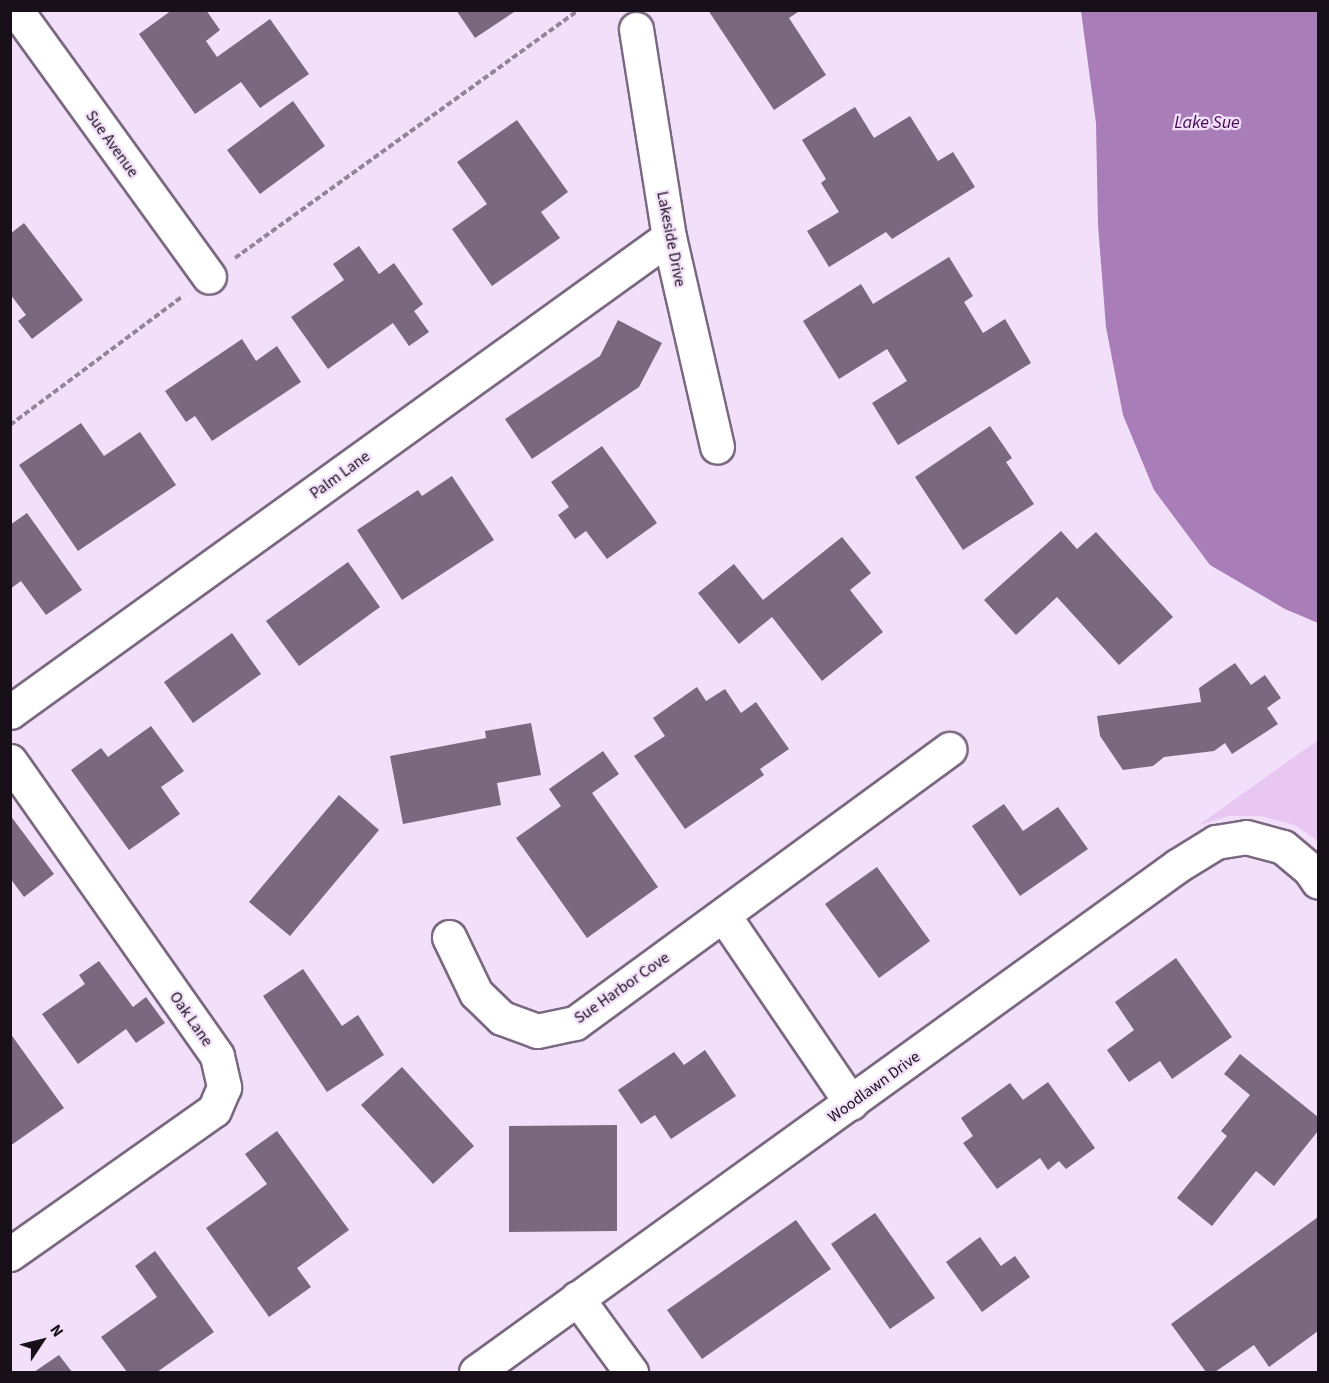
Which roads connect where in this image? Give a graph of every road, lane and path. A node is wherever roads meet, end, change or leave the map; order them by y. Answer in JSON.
{"nodes":[{"id":1,"x":16,"y":10,"type":"edge"},
{"id":2,"x":579,"y":10,"type":"edge"},
{"id":3,"x":636,"y":29,"type":"dead end"},
{"id":4,"x":669,"y":237,"type":"junction"},
{"id":5,"x":209,"y":277,"type":"junction"},
{"id":6,"x":10,"y":425,"type":"edge"},
{"id":7,"x":717,"y":447,"type":"dead end"},
{"id":8,"x":10,"y":712,"type":"edge"},
{"id":9,"x":949,"y":749,"type":"dead end"},
{"id":10,"x":10,"y":761,"type":"edge"},
{"id":11,"x":1318,"y":882,"type":"edge"},
{"id":12,"x":724,"y":916,"type":"junction"},
{"id":13,"x":449,"y":937,"type":"dead end"},
{"id":14,"x":851,"y":1103,"type":"junction"},
{"id":15,"x":10,"y":1254,"type":"edge"},
{"id":16,"x":577,"y":1298,"type":"junction"},
{"id":17,"x":476,"y":1372,"type":"edge"},
{"id":18,"x":631,"y":1372,"type":"edge"}],
"edges":[{"from":1,"to":5,"type":"street","name":"Sue Avenue"},
{"from":2,"to":5,"type":"path"},
{"from":3,"to":4,"type":"street","name":"Lakeside Drive"},
{"from":4,"to":7,"type":"street","name":"Lakeside Drive"},
{"from":4,"to":8,"type":"street","name":"Palm Lane"},
{"from":5,"to":6,"type":"path"},
{"from":9,"to":12,"type":"street","name":"Sue Harbor Cove"},
{"from":10,"to":15,"type":"street","name":"Oak Lane"},
{"from":11,"to":14,"type":"street","name":"Woodlawn Drive"},
{"from":12,"to":13,"type":"street","name":"Sue Harbor Cove"},
{"from":12,"to":14,"type":"street"},
{"from":14,"to":16,"type":"street","name":"Woodlawn Drive"},
{"from":16,"to":17,"type":"street","name":"Woodlawn Drive"},
{"from":16,"to":18,"type":"street"}]}
